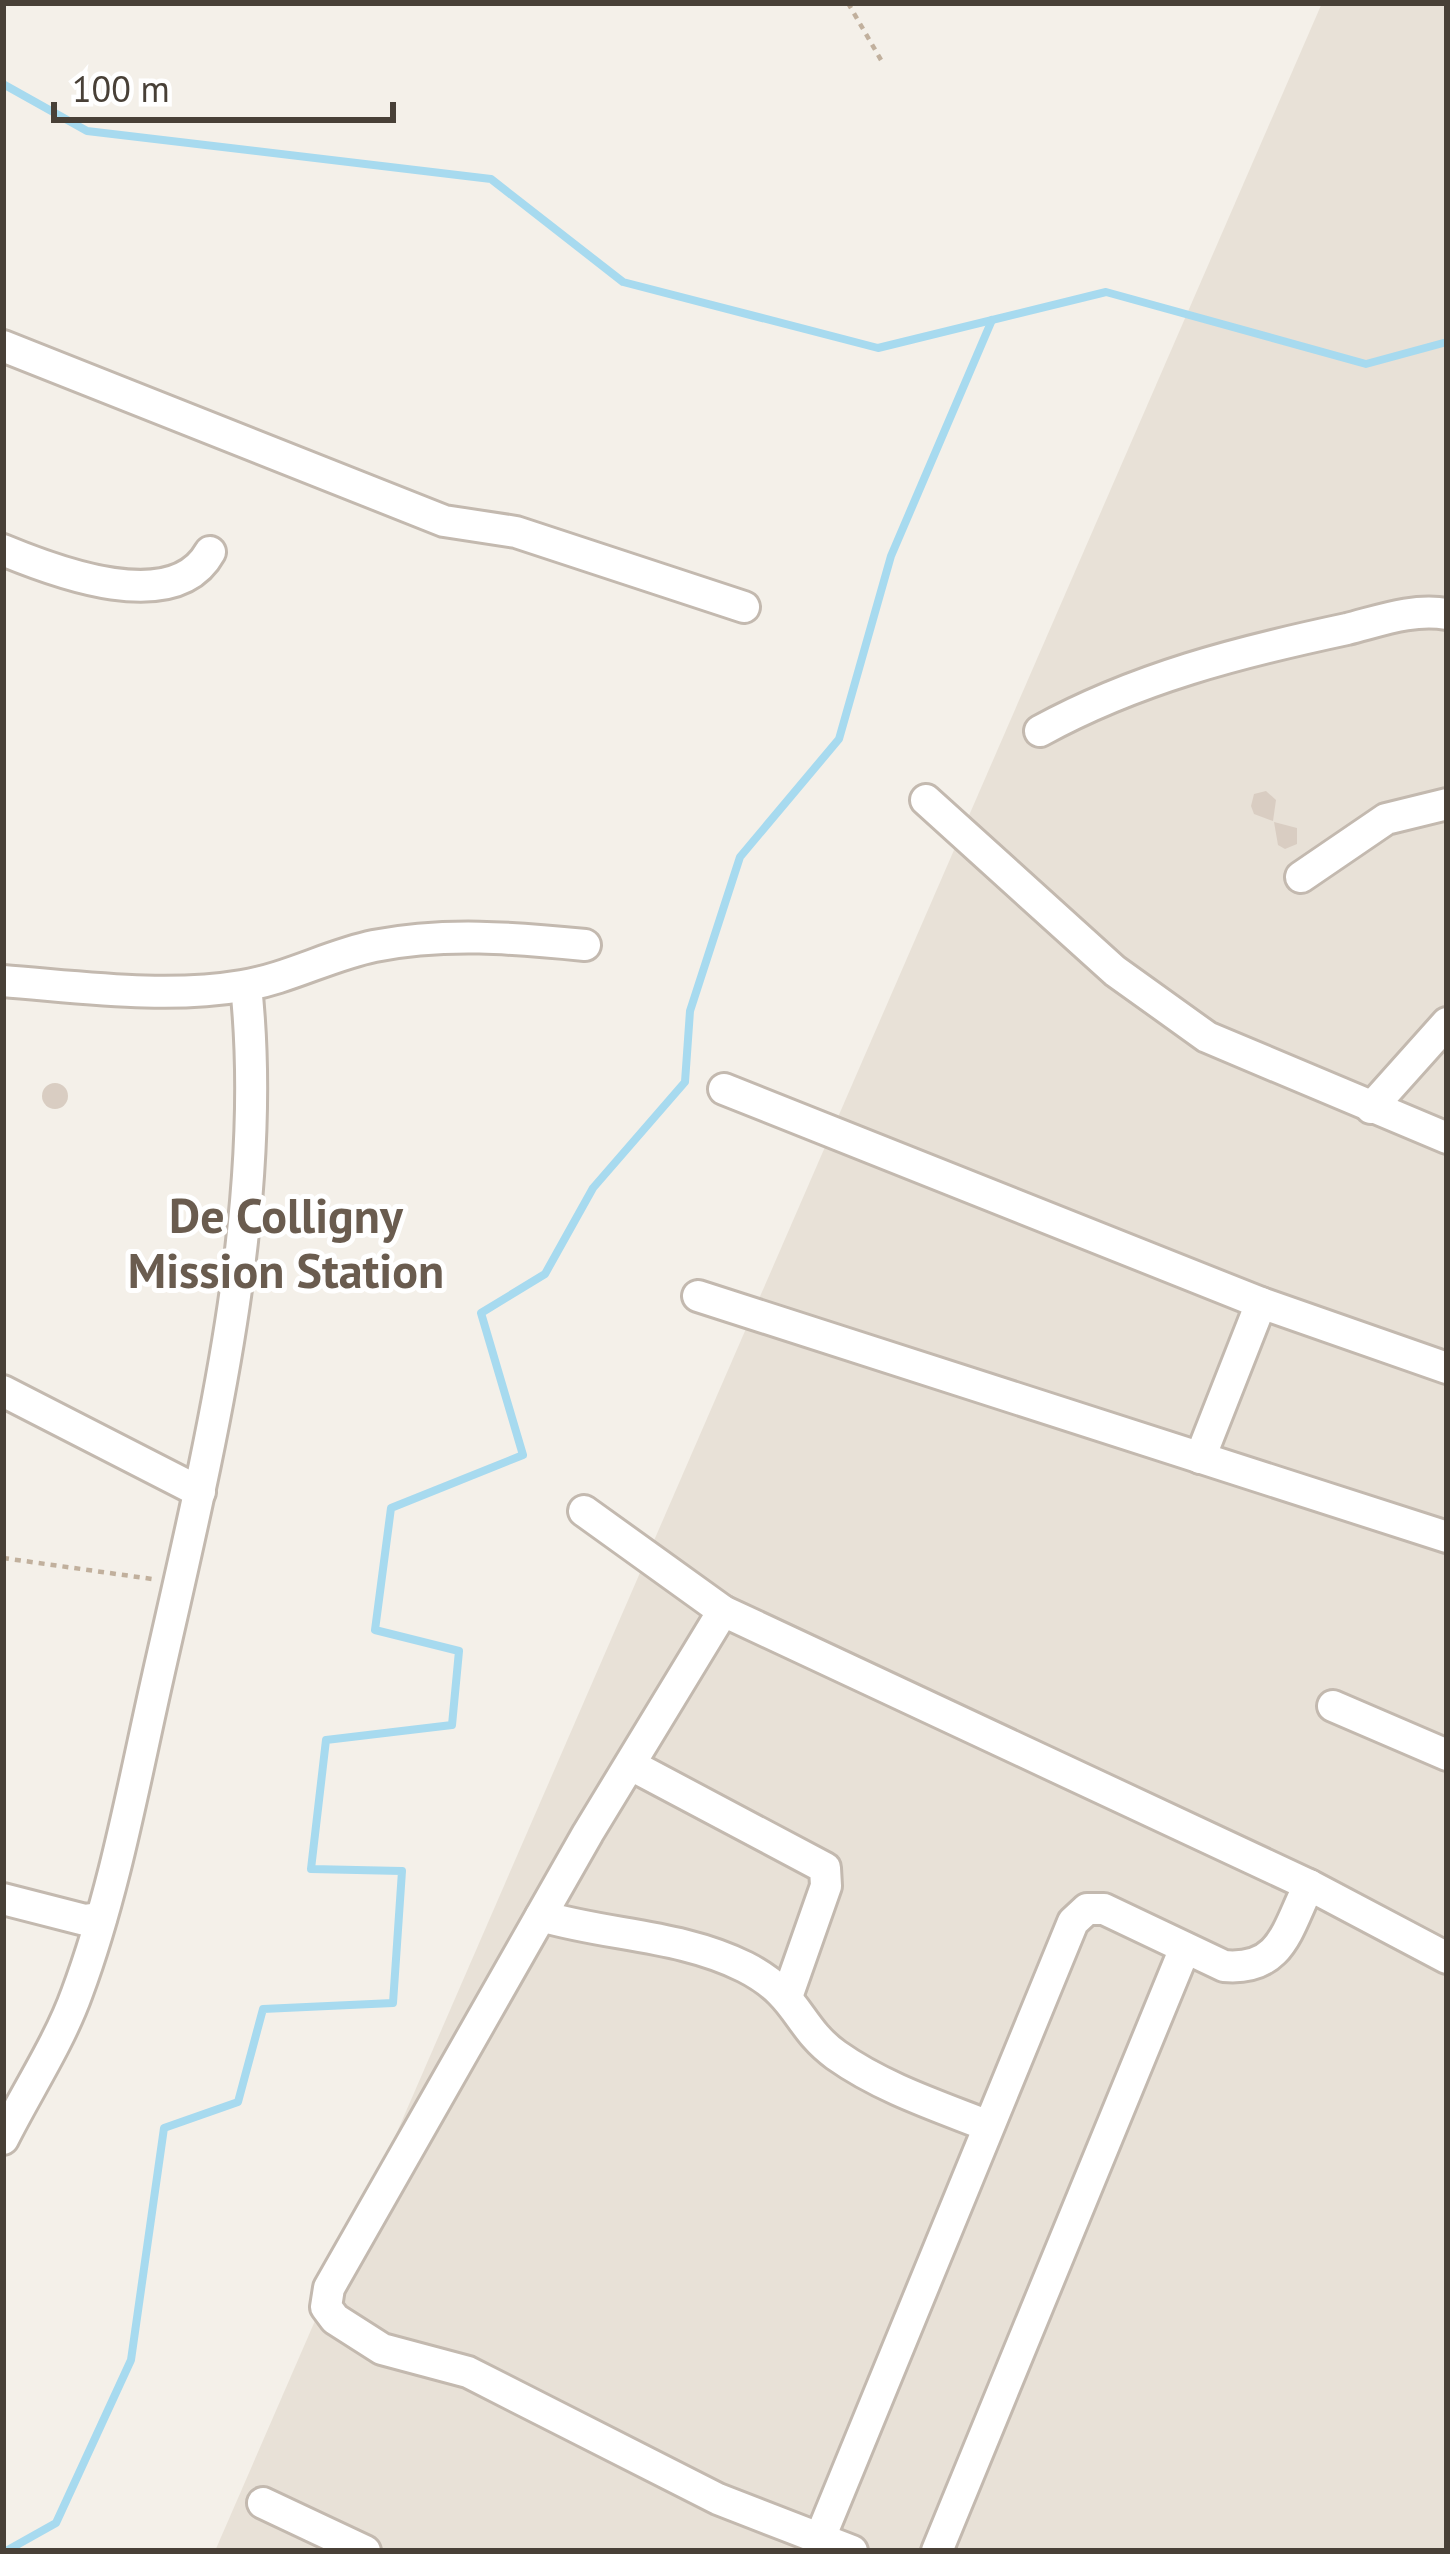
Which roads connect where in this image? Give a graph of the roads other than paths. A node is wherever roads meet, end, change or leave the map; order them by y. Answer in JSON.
{"nodes":[{"id":1,"x":3,"y":346,"type":"edge"},
{"id":2,"x":3,"y":550,"type":"edge"},
{"id":3,"x":210,"y":552,"type":"dead end"},
{"id":4,"x":744,"y":607,"type":"dead end"},
{"id":5,"x":1447,"y":614,"type":"edge"},
{"id":6,"x":1040,"y":731,"type":"dead end"},
{"id":7,"x":926,"y":800,"type":"dead end"},
{"id":8,"x":1447,"y":804,"type":"edge"},
{"id":9,"x":1301,"y":877,"type":"dead end"},
{"id":10,"x":585,"y":945,"type":"dead end"},
{"id":11,"x":3,"y":981,"type":"edge"},
{"id":12,"x":246,"y":986,"type":"junction"},
{"id":13,"x":1447,"y":1023,"type":"edge"},
{"id":14,"x":724,"y":1089,"type":"dead end"},
{"id":15,"x":1371,"y":1108,"type":"junction"},
{"id":16,"x":1447,"y":1138,"type":"edge"},
{"id":17,"x":698,"y":1296,"type":"dead end"},
{"id":18,"x":1261,"y":1303,"type":"junction"},
{"id":19,"x":1447,"y":1368,"type":"edge"},
{"id":20,"x":3,"y":1391,"type":"edge"},
{"id":21,"x":1201,"y":1458,"type":"junction"},
{"id":22,"x":200,"y":1492,"type":"junction"},
{"id":23,"x":584,"y":1511,"type":"dead end"},
{"id":24,"x":1447,"y":1537,"type":"edge"},
{"id":25,"x":723,"y":1611,"type":"junction"},
{"id":26,"x":1333,"y":1706,"type":"dead end"},
{"id":27,"x":1447,"y":1755,"type":"edge"},
{"id":28,"x":631,"y":1765,"type":"junction"},
{"id":29,"x":1310,"y":1885,"type":"junction"},
{"id":30,"x":3,"y":1899,"type":"edge"},
{"id":31,"x":542,"y":1916,"type":"junction"},
{"id":32,"x":100,"y":1918,"type":"junction"},
{"id":33,"x":1185,"y":1948,"type":"junction"},
{"id":34,"x":1447,"y":1958,"type":"edge"},
{"id":35,"x":788,"y":1994,"type":"junction"},
{"id":36,"x":986,"y":2126,"type":"junction"},
{"id":37,"x":3,"y":2139,"type":"edge"},
{"id":38,"x":263,"y":2503,"type":"dead end"},
{"id":39,"x":820,"y":2538,"type":"junction"},
{"id":40,"x":365,"y":2551,"type":"edge"},
{"id":41,"x":852,"y":2551,"type":"edge"},
{"id":42,"x":937,"y":2551,"type":"edge"}],
"edges":[{"from":1,"to":4,"type":"street"},
{"from":2,"to":3,"type":"street"},
{"from":5,"to":6,"type":"street"},
{"from":7,"to":15,"type":"street"},
{"from":8,"to":9,"type":"street"},
{"from":10,"to":12,"type":"street"},
{"from":11,"to":12,"type":"street"},
{"from":12,"to":22,"type":"street"},
{"from":13,"to":15,"type":"street"},
{"from":14,"to":18,"type":"street"},
{"from":15,"to":16,"type":"street"},
{"from":17,"to":21,"type":"street"},
{"from":18,"to":19,"type":"street"},
{"from":18,"to":21,"type":"street"},
{"from":20,"to":22,"type":"street"},
{"from":21,"to":24,"type":"street"},
{"from":22,"to":32,"type":"street"},
{"from":23,"to":25,"type":"street"},
{"from":25,"to":28,"type":"street"},
{"from":25,"to":29,"type":"street"},
{"from":26,"to":27,"type":"street"},
{"from":28,"to":31,"type":"street"},
{"from":28,"to":35,"type":"street"},
{"from":29,"to":33,"type":"street"},
{"from":29,"to":34,"type":"street"},
{"from":30,"to":32,"type":"street"},
{"from":31,"to":35,"type":"street"},
{"from":31,"to":39,"type":"street"},
{"from":32,"to":37,"type":"street"},
{"from":33,"to":36,"type":"street"},
{"from":33,"to":42,"type":"street"},
{"from":35,"to":36,"type":"street"},
{"from":36,"to":39,"type":"street"},
{"from":38,"to":40,"type":"street"},
{"from":39,"to":41,"type":"street"}]}
